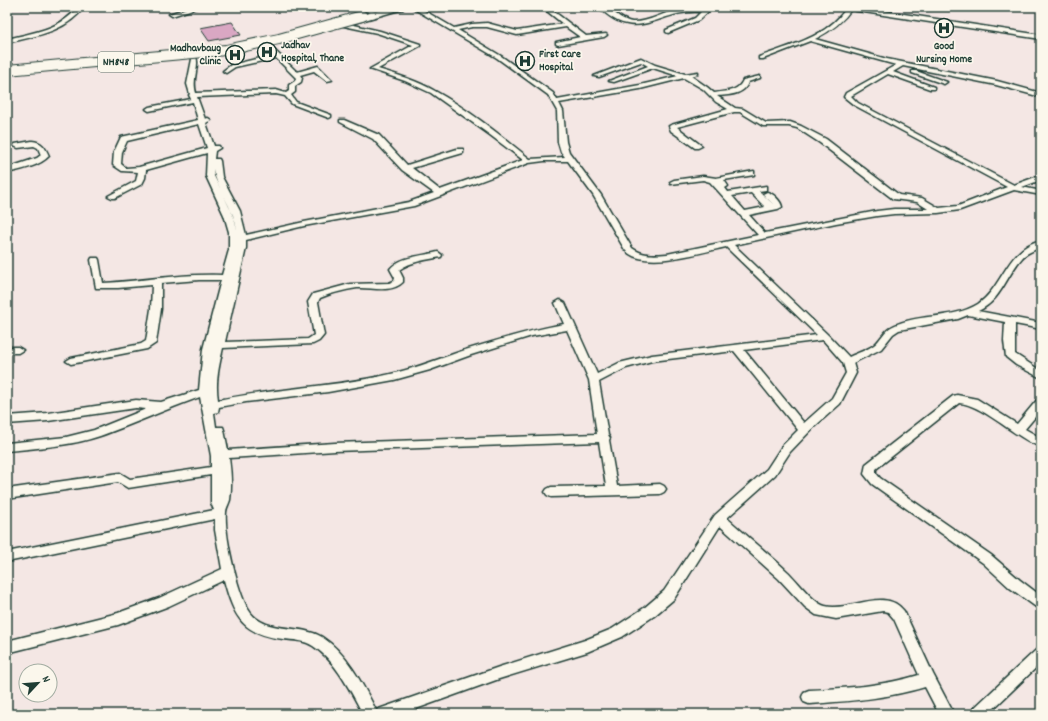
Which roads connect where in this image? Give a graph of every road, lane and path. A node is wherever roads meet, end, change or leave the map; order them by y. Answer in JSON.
{"nodes":[{"id":1,"x":81,"y":7,"type":"edge"},
{"id":2,"x":196,"y":7,"type":"edge"},
{"id":3,"x":357,"y":7,"type":"edge"},
{"id":4,"x":392,"y":7,"type":"edge"},
{"id":5,"x":400,"y":7,"type":"edge"},
{"id":6,"x":414,"y":7,"type":"edge"},
{"id":7,"x":545,"y":7,"type":"edge"},
{"id":8,"x":602,"y":7,"type":"edge"},
{"id":9,"x":848,"y":7,"type":"edge"},
{"id":10,"x":860,"y":7,"type":"edge"},
{"id":11,"x":707,"y":9,"type":"edge"},
{"id":12,"x":172,"y":14,"type":"dead end"},
{"id":13,"x":370,"y":14,"type":"junction"},
{"id":14,"x":341,"y":24,"type":"junction"},
{"id":15,"x":567,"y":25,"type":"junction"},
{"id":16,"x":452,"y":30,"type":"junction"},
{"id":17,"x":306,"y":31,"type":"junction"},
{"id":18,"x":668,"y":31,"type":"dead end"},
{"id":19,"x":604,"y":35,"type":"dead end"},
{"id":20,"x":1041,"y":36,"type":"edge"},
{"id":21,"x":584,"y":38,"type":"junction"},
{"id":22,"x":808,"y":39,"type":"junction"},
{"id":23,"x":7,"y":41,"type":"edge"},
{"id":24,"x":558,"y":43,"type":"dead end"},
{"id":25,"x":266,"y":44,"type":"junction"},
{"id":26,"x":196,"y":53,"type":"junction"},
{"id":27,"x":277,"y":56,"type":"junction"},
{"id":28,"x":761,"y":58,"type":"dead end"},
{"id":29,"x":899,"y":65,"type":"junction"},
{"id":30,"x":654,"y":66,"type":"junction"},
{"id":31,"x":7,"y":70,"type":"edge"},
{"id":32,"x":226,"y":71,"type":"dead end"},
{"id":33,"x":888,"y":72,"type":"junction"},
{"id":34,"x":696,"y":73,"type":"dead end"},
{"id":35,"x":296,"y":74,"type":"junction"},
{"id":36,"x":598,"y":76,"type":"dead end"},
{"id":37,"x":686,"y":76,"type":"junction"},
{"id":38,"x":758,"y":76,"type":"dead end"},
{"id":39,"x":329,"y":80,"type":"dead end"},
{"id":40,"x":612,"y":81,"type":"dead end"},
{"id":41,"x":944,"y":82,"type":"dead end"},
{"id":42,"x":932,"y":88,"type":"dead end"},
{"id":43,"x":287,"y":95,"type":"junction"},
{"id":44,"x":712,"y":95,"type":"junction"},
{"id":45,"x":1041,"y":95,"type":"edge"},
{"id":46,"x":195,"y":96,"type":"junction"},
{"id":47,"x":556,"y":102,"type":"junction"},
{"id":48,"x":149,"y":109,"type":"dead end"},
{"id":49,"x":734,"y":110,"type":"junction"},
{"id":50,"x":329,"y":116,"type":"dead end"},
{"id":51,"x":206,"y":121,"type":"junction"},
{"id":52,"x":342,"y":121,"type":"dead end"},
{"id":53,"x":18,"y":146,"type":"dead end"},
{"id":54,"x":698,"y":146,"type":"dead end"},
{"id":55,"x":214,"y":149,"type":"junction"},
{"id":56,"x":460,"y":151,"type":"dead end"},
{"id":57,"x":569,"y":159,"type":"junction"},
{"id":58,"x":528,"y":161,"type":"junction"},
{"id":59,"x":405,"y":168,"type":"junction"},
{"id":60,"x":142,"y":170,"type":"junction"},
{"id":61,"x":7,"y":171,"type":"edge"},
{"id":62,"x":751,"y":173,"type":"dead end"},
{"id":63,"x":1041,"y":176,"type":"edge"},
{"id":64,"x":674,"y":182,"type":"dead end"},
{"id":65,"x":1012,"y":187,"type":"junction"},
{"id":66,"x":753,"y":190,"type":"junction"},
{"id":67,"x":1041,"y":193,"type":"edge"},
{"id":68,"x":440,"y":194,"type":"junction"},
{"id":69,"x":731,"y":194,"type":"junction"},
{"id":70,"x":112,"y":196,"type":"dead end"},
{"id":71,"x":770,"y":208,"type":"junction"},
{"id":72,"x":938,"y":212,"type":"junction"},
{"id":73,"x":747,"y":213,"type":"junction"},
{"id":74,"x":766,"y":236,"type":"junction"},
{"id":75,"x":238,"y":240,"type":"junction"},
{"id":76,"x":1041,"y":243,"type":"edge"},
{"id":77,"x":728,"y":244,"type":"junction"},
{"id":78,"x":438,"y":255,"type":"dead end"},
{"id":79,"x":95,"y":260,"type":"dead end"},
{"id":80,"x":230,"y":278,"type":"junction"},
{"id":81,"x":157,"y":280,"type":"junction"},
{"id":82,"x":560,"y":303,"type":"dead end"},
{"id":83,"x":968,"y":312,"type":"junction"},
{"id":84,"x":1010,"y":320,"type":"junction"},
{"id":85,"x":570,"y":326,"type":"junction"},
{"id":86,"x":1041,"y":326,"type":"edge"},
{"id":87,"x":825,"y":337,"type":"junction"},
{"id":88,"x":219,"y":345,"type":"junction"},
{"id":89,"x":737,"y":348,"type":"junction"},
{"id":90,"x":7,"y":350,"type":"edge"},
{"id":91,"x":18,"y":350,"type":"dead end"},
{"id":92,"x":71,"y":361,"type":"dead end"},
{"id":93,"x":848,"y":362,"type":"junction"},
{"id":94,"x":1041,"y":375,"type":"edge"},
{"id":95,"x":594,"y":380,"type":"junction"},
{"id":96,"x":207,"y":390,"type":"junction"},
{"id":97,"x":1041,"y":402,"type":"edge"},
{"id":98,"x":210,"y":405,"type":"junction"},
{"id":99,"x":162,"y":406,"type":"junction"},
{"id":100,"x":7,"y":420,"type":"edge"},
{"id":101,"x":804,"y":430,"type":"junction"},
{"id":102,"x":1018,"y":430,"type":"junction"},
{"id":103,"x":605,"y":438,"type":"junction"},
{"id":104,"x":1041,"y":443,"type":"edge"},
{"id":105,"x":7,"y":447,"type":"edge"},
{"id":106,"x":224,"y":454,"type":"junction"},
{"id":107,"x":220,"y":471,"type":"junction"},
{"id":108,"x":660,"y":489,"type":"dead end"},
{"id":109,"x":612,"y":490,"type":"junction"},
{"id":110,"x":551,"y":492,"type":"dead end"},
{"id":111,"x":7,"y":494,"type":"edge"},
{"id":112,"x":220,"y":511,"type":"junction"},
{"id":113,"x":719,"y":518,"type":"junction"},
{"id":114,"x":7,"y":557,"type":"edge"},
{"id":115,"x":229,"y":572,"type":"junction"},
{"id":116,"x":1041,"y":603,"type":"edge"},
{"id":117,"x":7,"y":647,"type":"edge"},
{"id":118,"x":1041,"y":654,"type":"edge"},
{"id":119,"x":928,"y":679,"type":"junction"},
{"id":120,"x":809,"y":697,"type":"dead end"},
{"id":121,"x":372,"y":714,"type":"edge"},
{"id":122,"x":382,"y":714,"type":"edge"},
{"id":123,"x":947,"y":714,"type":"edge"},
{"id":124,"x":978,"y":714,"type":"edge"}],
"edges":[{"from":1,"to":23,"type":"street"},
{"from":2,"to":12,"type":"street"},
{"from":3,"to":13,"type":"street"},
{"from":4,"to":13,"type":"highway","number":"NH848"},
{"from":5,"to":13,"type":"highway","number":"NH848"},
{"from":6,"to":16,"type":"street"},
{"from":7,"to":15,"type":"street"},
{"from":8,"to":11,"type":"street"},
{"from":9,"to":20,"type":"main road"},
{"from":9,"to":22,"type":"street"},
{"from":10,"to":20,"type":"main road"},
{"from":11,"to":18,"type":"street"},
{"from":13,"to":14,"type":"highway","number":"NH848"},
{"from":13,"to":17,"type":"highway","number":"NH848"},
{"from":13,"to":31,"type":"highway","bridge":true},
{"from":14,"to":17,"type":"highway","number":"NH848"},
{"from":14,"to":58,"type":"street"},
{"from":15,"to":16,"type":"street"},
{"from":15,"to":21,"type":"street"},
{"from":16,"to":47,"type":"street"},
{"from":17,"to":25,"type":"highway","number":"NH848"},
{"from":17,"to":26,"type":"highway","number":"NH848"},
{"from":19,"to":21,"type":"street"},
{"from":21,"to":24,"type":"street"},
{"from":22,"to":28,"type":"street"},
{"from":22,"to":29,"type":"street"},
{"from":25,"to":26,"type":"highway","number":"NH848"},
{"from":25,"to":27,"type":"street"},
{"from":26,"to":31,"type":"highway","number":"NH848"},
{"from":26,"to":46,"type":"street"},
{"from":27,"to":32,"type":"street"},
{"from":27,"to":35,"type":"street"},
{"from":29,"to":33,"type":"street"},
{"from":29,"to":41,"type":"street"},
{"from":29,"to":45,"type":"street"},
{"from":30,"to":36,"type":"street"},
{"from":30,"to":37,"type":"street"},
{"from":30,"to":40,"type":"street"},
{"from":33,"to":42,"type":"street"},
{"from":33,"to":65,"type":"street"},
{"from":34,"to":37,"type":"street"},
{"from":35,"to":39,"type":"street"},
{"from":35,"to":43,"type":"street"},
{"from":37,"to":44,"type":"street"},
{"from":37,"to":47,"type":"street"},
{"from":38,"to":44,"type":"street"},
{"from":43,"to":46,"type":"street"},
{"from":43,"to":50,"type":"street"},
{"from":44,"to":49,"type":"street"},
{"from":46,"to":48,"type":"street"},
{"from":46,"to":51,"type":"street"},
{"from":47,"to":57,"type":"street"},
{"from":49,"to":54,"type":"street"},
{"from":49,"to":72,"type":"street"},
{"from":51,"to":55,"type":"street"},
{"from":51,"to":60,"type":"street"},
{"from":52,"to":59,"type":"street"},
{"from":53,"to":61,"type":"street"},
{"from":55,"to":60,"type":"street"},
{"from":55,"to":75,"type":"street"},
{"from":56,"to":59,"type":"street"},
{"from":57,"to":58,"type":"street"},
{"from":57,"to":77,"type":"street"},
{"from":58,"to":68,"type":"street"},
{"from":59,"to":68,"type":"street"},
{"from":60,"to":70,"type":"street"},
{"from":62,"to":69,"type":"street"},
{"from":63,"to":65,"type":"street"},
{"from":64,"to":74,"type":"street"},
{"from":65,"to":67,"type":"street"},
{"from":65,"to":72,"type":"street"},
{"from":66,"to":69,"type":"street"},
{"from":66,"to":71,"type":"street"},
{"from":66,"to":71,"type":"street"},
{"from":68,"to":75,"type":"street"},
{"from":69,"to":73,"type":"street"},
{"from":71,"to":73,"type":"street"},
{"from":72,"to":74,"type":"street"},
{"from":73,"to":74,"type":"street"},
{"from":74,"to":77,"type":"street"},
{"from":75,"to":80,"type":"street"},
{"from":76,"to":83,"type":"street"},
{"from":77,"to":87,"type":"street"},
{"from":78,"to":88,"type":"street"},
{"from":79,"to":81,"type":"street"},
{"from":80,"to":81,"type":"street"},
{"from":80,"to":88,"type":"street"},
{"from":80,"to":96,"type":"street"},
{"from":81,"to":92,"type":"street"},
{"from":82,"to":85,"type":"street"},
{"from":83,"to":84,"type":"street"},
{"from":83,"to":93,"type":"street"},
{"from":84,"to":86,"type":"street"},
{"from":84,"to":94,"type":"street"},
{"from":85,"to":95,"type":"street"},
{"from":85,"to":98,"type":"street"},
{"from":87,"to":89,"type":"street"},
{"from":87,"to":93,"type":"street"},
{"from":88,"to":96,"type":"street"},
{"from":89,"to":95,"type":"street"},
{"from":89,"to":101,"type":"street"},
{"from":90,"to":91,"type":"street"},
{"from":93,"to":101,"type":"street"},
{"from":95,"to":103,"type":"street"},
{"from":96,"to":98,"type":"street"},
{"from":96,"to":99,"type":"street"},
{"from":97,"to":102,"type":"street"},
{"from":98,"to":106,"type":"street"},
{"from":98,"to":107,"type":"street"},
{"from":99,"to":100,"type":"street"},
{"from":99,"to":105,"type":"street"},
{"from":101,"to":113,"type":"street"},
{"from":102,"to":104,"type":"street"},
{"from":102,"to":116,"type":"street"},
{"from":103,"to":106,"type":"street"},
{"from":103,"to":109,"type":"street"},
{"from":106,"to":107,"type":"street"},
{"from":107,"to":111,"type":"street"},
{"from":107,"to":112,"type":"street"},
{"from":108,"to":109,"type":"street"},
{"from":109,"to":110,"type":"street"},
{"from":112,"to":114,"type":"street"},
{"from":112,"to":115,"type":"street"},
{"from":113,"to":119,"type":"street"},
{"from":113,"to":122,"type":"street"},
{"from":115,"to":117,"type":"street"},
{"from":115,"to":121,"type":"street"},
{"from":118,"to":124,"type":"street"},
{"from":119,"to":120,"type":"street"},
{"from":119,"to":123,"type":"street"}]}
